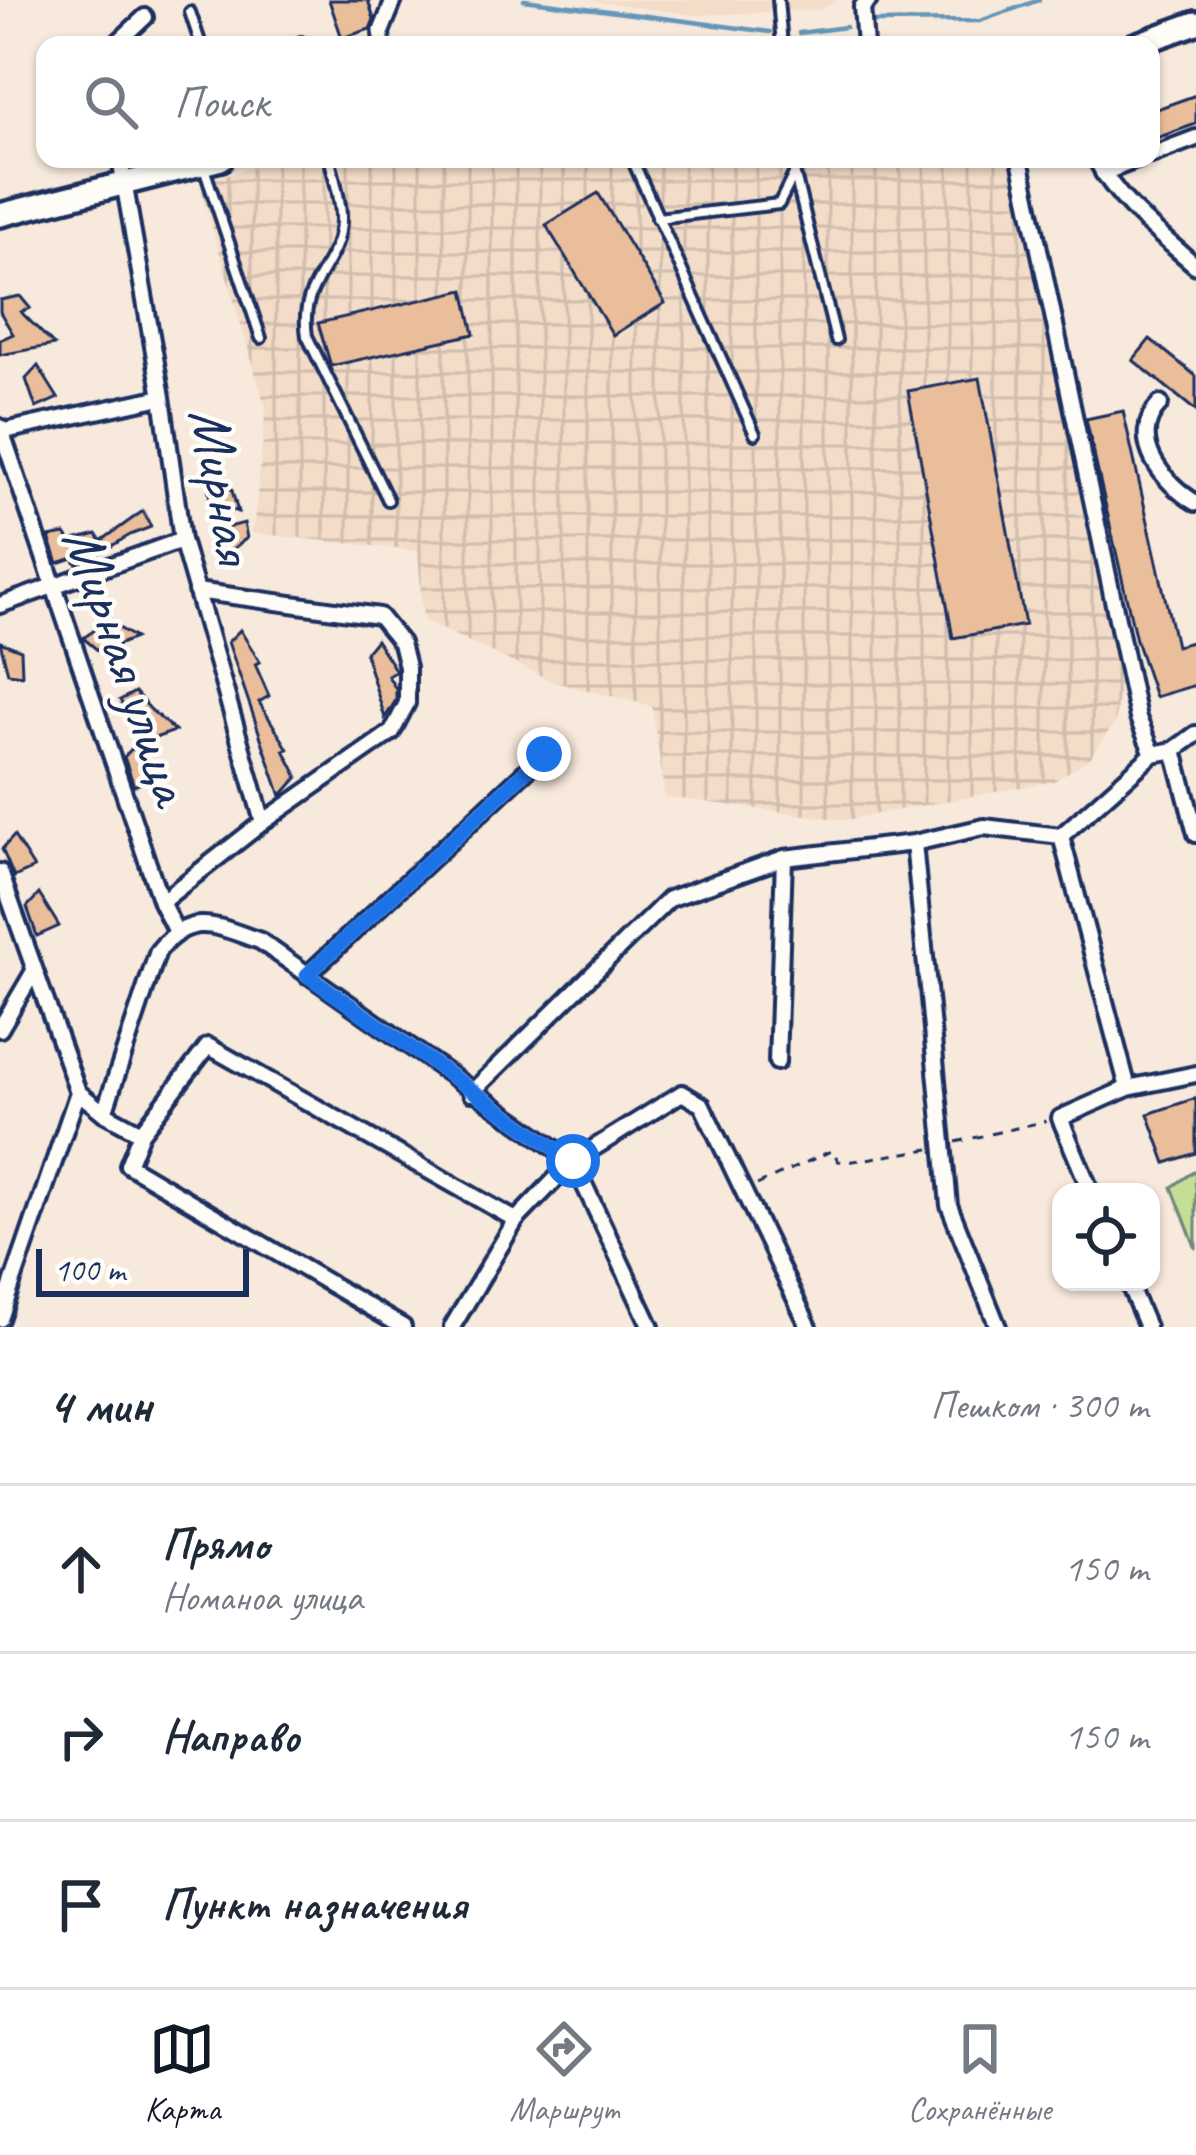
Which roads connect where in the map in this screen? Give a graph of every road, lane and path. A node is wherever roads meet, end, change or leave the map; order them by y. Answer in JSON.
{"nodes":[{"id":1,"x":394,"y":0,"type":"edge"},
{"id":2,"x":778,"y":0,"type":"edge"},
{"id":3,"x":866,"y":1,"type":"edge"},
{"id":4,"x":190,"y":11,"type":"dead end"},
{"id":5,"x":145,"y":17,"type":"dead end"},
{"id":6,"x":1196,"y":23,"type":"edge"},
{"id":7,"x":125,"y":36,"type":"edge"},
{"id":8,"x":198,"y":36,"type":"edge"},
{"id":9,"x":381,"y":36,"type":"edge"},
{"id":10,"x":781,"y":36,"type":"edge"},
{"id":11,"x":864,"y":36,"type":"edge"},
{"id":12,"x":1160,"y":36,"type":"edge"},
{"id":13,"x":1196,"y":138,"type":"edge"},
{"id":14,"x":1160,"y":151,"type":"edge"},
{"id":15,"x":122,"y":168,"type":"edge"},
{"id":16,"x":183,"y":168,"type":"edge"},
{"id":17,"x":214,"y":168,"type":"edge"},
{"id":18,"x":331,"y":168,"type":"edge"},
{"id":19,"x":636,"y":168,"type":"edge"},
{"id":20,"x":794,"y":168,"type":"edge"},
{"id":21,"x":1022,"y":168,"type":"edge"},
{"id":22,"x":1102,"y":168,"type":"edge"},
{"id":23,"x":795,"y":173,"type":"junction"},
{"id":24,"x":125,"y":182,"type":"junction"},
{"id":25,"x":0,"y":215,"type":"edge"},
{"id":26,"x":657,"y":218,"type":"junction"},
{"id":27,"x":1196,"y":266,"type":"edge"},
{"id":28,"x":261,"y":338,"type":"dead end"},
{"id":29,"x":836,"y":340,"type":"dead end"},
{"id":30,"x":162,"y":397,"type":"junction"},
{"id":31,"x":1160,"y":404,"type":"dead end"},
{"id":32,"x":1,"y":430,"type":"edge"},
{"id":33,"x":755,"y":434,"type":"dead end"},
{"id":34,"x":388,"y":500,"type":"dead end"},
{"id":35,"x":1196,"y":502,"type":"edge"},
{"id":36,"x":182,"y":540,"type":"junction"},
{"id":37,"x":56,"y":583,"type":"junction"},
{"id":38,"x":196,"y":591,"type":"junction"},
{"id":39,"x":0,"y":604,"type":"edge"},
{"id":40,"x":1196,"y":734,"type":"edge"},
{"id":41,"x":1174,"y":750,"type":"junction"},
{"id":42,"x":544,"y":754,"type":"dead end"},
{"id":43,"x":1153,"y":754,"type":"junction"},
{"id":44,"x":263,"y":822,"type":"junction"},
{"id":45,"x":1196,"y":834,"type":"edge"},
{"id":46,"x":1060,"y":836,"type":"junction"},
{"id":47,"x":914,"y":843,"type":"junction"},
{"id":48,"x":784,"y":858,"type":"junction"},
{"id":49,"x":0,"y":872,"type":"edge"},
{"id":50,"x":161,"y":902,"type":"junction"},
{"id":51,"x":175,"y":930,"type":"junction"},
{"id":52,"x":34,"y":971,"type":"junction"},
{"id":53,"x":307,"y":975,"type":"junction"},
{"id":54,"x":0,"y":1029,"type":"edge"},
{"id":55,"x":777,"y":1062,"type":"dead end"},
{"id":56,"x":1196,"y":1074,"type":"edge"},
{"id":57,"x":1128,"y":1088,"type":"junction"},
{"id":58,"x":78,"y":1092,"type":"junction"},
{"id":59,"x":471,"y":1093,"type":"junction"},
{"id":60,"x":104,"y":1113,"type":"junction"},
{"id":61,"x":1060,"y":1118,"type":"junction"},
{"id":62,"x":141,"y":1133,"type":"junction"},
{"id":63,"x":948,"y":1144,"type":"dead end"},
{"id":64,"x":929,"y":1149,"type":"dead end"},
{"id":65,"x":573,"y":1161,"type":"junction"},
{"id":66,"x":1086,"y":1183,"type":"edge"},
{"id":67,"x":743,"y":1191,"type":"junction"},
{"id":68,"x":516,"y":1220,"type":"junction"},
{"id":69,"x":1132,"y":1291,"type":"edge"},
{"id":70,"x":0,"y":1318,"type":"edge"},
{"id":71,"x":457,"y":1325,"type":"edge"},
{"id":72,"x":403,"y":1327,"type":"edge"},
{"id":73,"x":651,"y":1327,"type":"edge"},
{"id":74,"x":808,"y":1327,"type":"edge"},
{"id":75,"x":998,"y":1327,"type":"edge"},
{"id":76,"x":1147,"y":1327,"type":"edge"}],
"edges":[{"from":1,"to":9,"type":"street"},
{"from":2,"to":10,"type":"lane"},
{"from":3,"to":11,"type":"street"},
{"from":4,"to":8,"type":"lane"},
{"from":5,"to":7,"type":"street"},
{"from":6,"to":12,"type":"main road"},
{"from":13,"to":14,"type":"street"},
{"from":15,"to":24,"type":"street","name":"Мирная"},
{"from":16,"to":24,"type":"main road"},
{"from":17,"to":28,"type":"lane"},
{"from":18,"to":34,"type":"lane"},
{"from":19,"to":26,"type":"lane"},
{"from":20,"to":23,"type":"lane"},
{"from":21,"to":43,"type":"street"},
{"from":22,"to":27,"type":"street"},
{"from":23,"to":26,"type":"lane"},
{"from":23,"to":29,"type":"lane"},
{"from":24,"to":25,"type":"main road"},
{"from":24,"to":30,"type":"street","name":"Мирная"},
{"from":26,"to":33,"type":"lane"},
{"from":30,"to":32,"type":"street"},
{"from":30,"to":36,"type":"street","name":"Мирная"},
{"from":31,"to":35,"type":"street"},
{"from":32,"to":37,"type":"street","name":"Мирная улица"},
{"from":36,"to":37,"type":"street"},
{"from":36,"to":38,"type":"street","name":"Мирная"},
{"from":37,"to":39,"type":"street"},
{"from":37,"to":50,"type":"street","name":"Мирная улица"},
{"from":38,"to":44,"type":"street","name":"Мирная"},
{"from":38,"to":44,"type":"street"},
{"from":40,"to":41,"type":"street"},
{"from":41,"to":43,"type":"street"},
{"from":41,"to":45,"type":"street"},
{"from":42,"to":53,"type":"street"},
{"from":43,"to":46,"type":"street"},
{"from":44,"to":50,"type":"street"},
{"from":46,"to":47,"type":"street"},
{"from":46,"to":57,"type":"street"},
{"from":47,"to":48,"type":"street"},
{"from":47,"to":75,"type":"street"},
{"from":48,"to":55,"type":"street"},
{"from":48,"to":59,"type":"street"},
{"from":49,"to":52,"type":"street"},
{"from":50,"to":51,"type":"street","name":"Мирная улица"},
{"from":51,"to":53,"type":"street"},
{"from":51,"to":60,"type":"street"},
{"from":52,"to":54,"type":"street"},
{"from":52,"to":58,"type":"street"},
{"from":53,"to":59,"type":"street"},
{"from":56,"to":57,"type":"street"},
{"from":57,"to":61,"type":"street"},
{"from":58,"to":60,"type":"street"},
{"from":58,"to":70,"type":"street"},
{"from":59,"to":65,"type":"street"},
{"from":60,"to":62,"type":"street"},
{"from":61,"to":63,"type":"path"},
{"from":61,"to":66,"type":"street"},
{"from":62,"to":68,"type":"street"},
{"from":62,"to":72,"type":"street"},
{"from":64,"to":67,"type":"path"},
{"from":65,"to":67,"type":"street"},
{"from":65,"to":68,"type":"street"},
{"from":65,"to":73,"type":"street"},
{"from":67,"to":74,"type":"street"},
{"from":68,"to":71,"type":"street"},
{"from":69,"to":76,"type":"street"}]}
